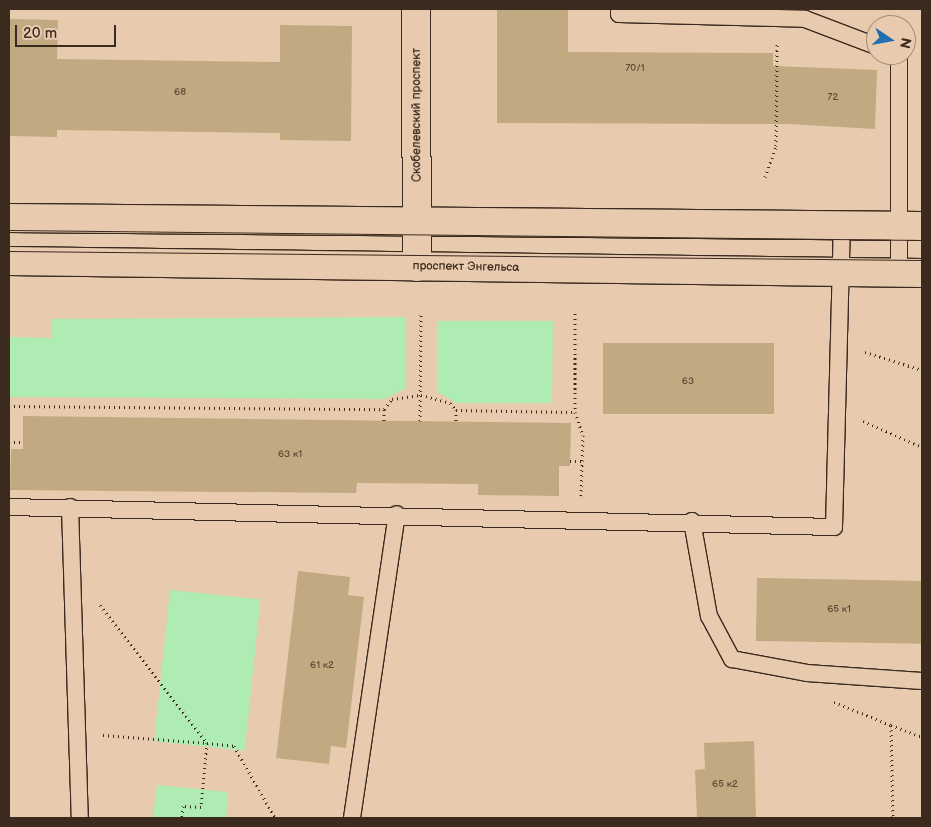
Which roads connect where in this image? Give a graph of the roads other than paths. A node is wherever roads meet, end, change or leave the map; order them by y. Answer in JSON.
{"nodes":[{"id":1,"x":416,"y":9,"type":"edge"},
{"id":2,"x":619,"y":9,"type":"edge"},
{"id":3,"x":805,"y":14,"type":"edge"},
{"id":4,"x":866,"y":41,"type":"edge"},
{"id":5,"x":900,"y":65,"type":"edge"},
{"id":6,"x":9,"y":218,"type":"edge"},
{"id":7,"x":417,"y":221,"type":"junction"},
{"id":8,"x":842,"y":225,"type":"junction"},
{"id":9,"x":910,"y":226,"type":"edge"},
{"id":10,"x":9,"y":261,"type":"edge"},
{"id":11,"x":417,"y":267,"type":"junction"},
{"id":12,"x":842,"y":272,"type":"junction"},
{"id":13,"x":911,"y":273,"type":"edge"},
{"id":14,"x":70,"y":506,"type":"junction"},
{"id":15,"x":9,"y":507,"type":"edge"},
{"id":16,"x":397,"y":514,"type":"junction"},
{"id":17,"x":692,"y":521,"type":"junction"},
{"id":18,"x":922,"y":681,"type":"edge"},
{"id":19,"x":80,"y":818,"type":"edge"},
{"id":20,"x":352,"y":818,"type":"edge"}],
"edges":[{"from":1,"to":7,"type":"main road","name":"Скобелевский проспект"},
{"from":2,"to":3,"type":"lane"},
{"from":3,"to":4,"type":"lane"},
{"from":5,"to":9,"type":"lane"},
{"from":6,"to":7,"type":"main road"},
{"from":7,"to":8,"type":"main road"},
{"from":7,"to":11,"type":"main road","name":"Скобелевский проспект"},
{"from":8,"to":9,"type":"main road"},
{"from":8,"to":12,"type":"lane"},
{"from":9,"to":13,"type":"lane"},
{"from":10,"to":11,"type":"main road","name":"проспект Энгельса"},
{"from":11,"to":12,"type":"main road","name":"проспект Энгельса"},
{"from":12,"to":13,"type":"main road","name":"проспект Энгельса"},
{"from":12,"to":17,"type":"lane"},
{"from":14,"to":15,"type":"lane"},
{"from":14,"to":16,"type":"lane"},
{"from":14,"to":19,"type":"lane"},
{"from":16,"to":17,"type":"lane"},
{"from":16,"to":20,"type":"lane"},
{"from":17,"to":18,"type":"lane"}]}
